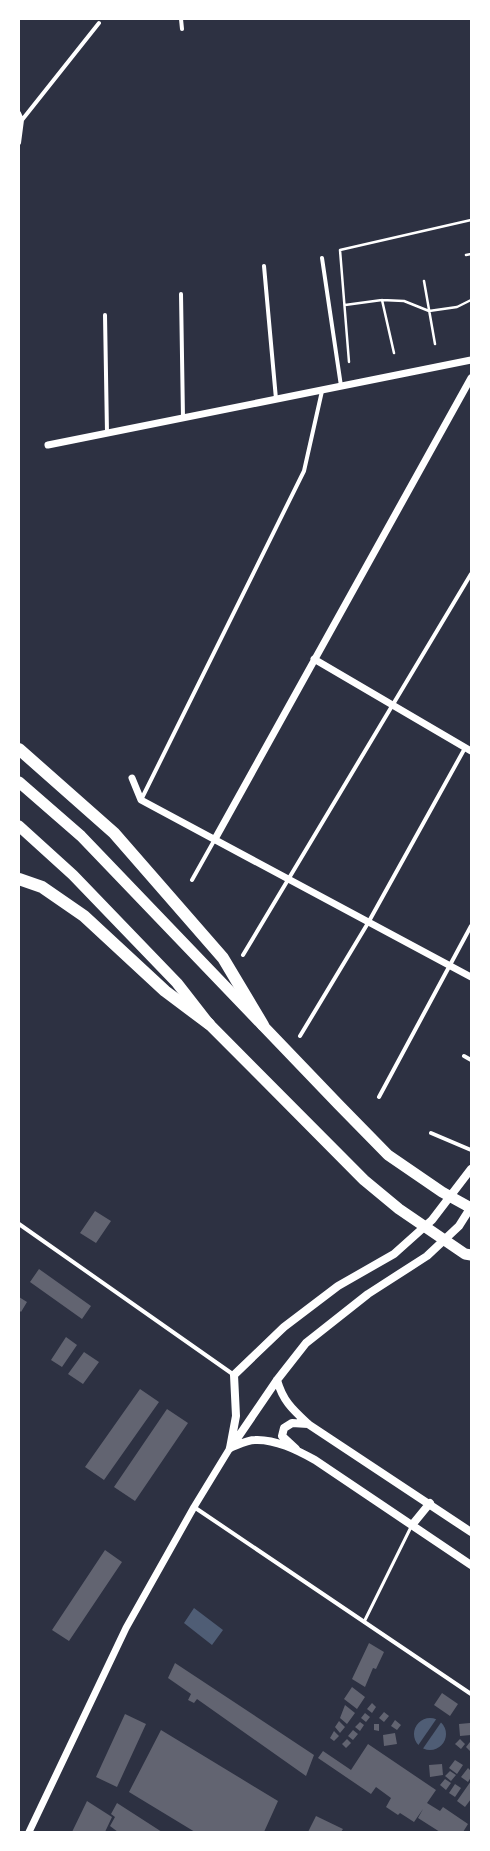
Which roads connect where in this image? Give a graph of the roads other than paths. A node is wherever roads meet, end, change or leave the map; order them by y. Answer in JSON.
{"nodes":[{"id":1,"x":181,"y":19,"type":"edge"},
{"id":2,"x":99,"y":23,"type":"dead end"},
{"id":3,"x":182,"y":30,"type":"dead end"},
{"id":4,"x":19,"y":114,"type":"edge"},
{"id":5,"x":22,"y":120,"type":"junction"},
{"id":6,"x":19,"y":143,"type":"edge"},
{"id":7,"x":322,"y":258,"type":"dead end"},
{"id":8,"x":264,"y":266,"type":"dead end"},
{"id":9,"x":181,"y":294,"type":"dead end"},
{"id":10,"x":105,"y":315,"type":"dead end"},
{"id":11,"x":471,"y":360,"type":"edge"},
{"id":12,"x":471,"y":378,"type":"edge"},
{"id":13,"x":341,"y":386,"type":"junction"},
{"id":14,"x":322,"y":391,"type":"junction"},
{"id":15,"x":276,"y":399,"type":"junction"},
{"id":16,"x":183,"y":418,"type":"junction"},
{"id":17,"x":107,"y":433,"type":"junction"},
{"id":18,"x":48,"y":445,"type":"dead end"},
{"id":19,"x":471,"y":574,"type":"edge"},
{"id":20,"x":314,"y":659,"type":"junction"},
{"id":21,"x":393,"y":705,"type":"junction"},
{"id":22,"x":19,"y":749,"type":"edge"},
{"id":23,"x":468,"y":749,"type":"edge"},
{"id":24,"x":132,"y":778,"type":"dead end"},
{"id":25,"x":19,"y":782,"type":"edge"},
{"id":26,"x":141,"y":800,"type":"junction"},
{"id":27,"x":19,"y":826,"type":"edge"},
{"id":28,"x":215,"y":839,"type":"junction"},
{"id":29,"x":19,"y":879,"type":"edge"},
{"id":30,"x":288,"y":879,"type":"junction"},
{"id":31,"x":192,"y":880,"type":"dead end"},
{"id":32,"x":368,"y":923,"type":"junction"},
{"id":33,"x":471,"y":926,"type":"edge"},
{"id":34,"x":243,"y":955,"type":"dead end"},
{"id":35,"x":449,"y":967,"type":"junction"},
{"id":36,"x":471,"y":977,"type":"edge"},
{"id":37,"x":209,"y":1024,"type":"junction"},
{"id":38,"x":263,"y":1025,"type":"junction"},
{"id":39,"x":300,"y":1036,"type":"dead end"},
{"id":40,"x":464,"y":1056,"type":"dead end"},
{"id":41,"x":471,"y":1060,"type":"edge"},
{"id":42,"x":379,"y":1097,"type":"dead end"},
{"id":43,"x":431,"y":1133,"type":"dead end"},
{"id":44,"x":471,"y":1150,"type":"edge"},
{"id":45,"x":471,"y":1169,"type":"edge"},
{"id":46,"x":471,"y":1208,"type":"edge"},
{"id":47,"x":19,"y":1224,"type":"edge"},
{"id":48,"x":469,"y":1255,"type":"edge"},
{"id":49,"x":234,"y":1375,"type":"junction"},
{"id":50,"x":277,"y":1380,"type":"junction"},
{"id":51,"x":308,"y":1424,"type":"junction"},
{"id":52,"x":230,"y":1448,"type":"junction"},
{"id":53,"x":298,"y":1451,"type":"junction"},
{"id":54,"x":430,"y":1503,"type":"junction"},
{"id":55,"x":194,"y":1507,"type":"junction"},
{"id":56,"x":412,"y":1525,"type":"junction"},
{"id":57,"x":471,"y":1532,"type":"edge"},
{"id":58,"x":471,"y":1565,"type":"edge"},
{"id":59,"x":364,"y":1622,"type":"junction"},
{"id":60,"x":471,"y":1694,"type":"edge"},
{"id":61,"x":29,"y":1832,"type":"edge"}],
"edges":[{"from":1,"to":3,"type":"street"},
{"from":2,"to":5,"type":"street"},
{"from":4,"to":5,"type":"street"},
{"from":5,"to":6,"type":"street"},
{"from":7,"to":13,"type":"street"},
{"from":8,"to":15,"type":"street"},
{"from":9,"to":16,"type":"street"},
{"from":10,"to":17,"type":"street"},
{"from":11,"to":13,"type":"street"},
{"from":12,"to":20,"type":"street"},
{"from":13,"to":14,"type":"street"},
{"from":14,"to":15,"type":"street"},
{"from":14,"to":26,"type":"street"},
{"from":15,"to":16,"type":"street"},
{"from":16,"to":17,"type":"street"},
{"from":17,"to":18,"type":"street"},
{"from":19,"to":21,"type":"street"},
{"from":20,"to":21,"type":"street"},
{"from":20,"to":28,"type":"street"},
{"from":21,"to":23,"type":"street"},
{"from":21,"to":30,"type":"street"},
{"from":22,"to":38,"type":"highway"},
{"from":23,"to":32,"type":"street"},
{"from":24,"to":26,"type":"street"},
{"from":25,"to":38,"type":"highway"},
{"from":26,"to":28,"type":"street"},
{"from":27,"to":37,"type":"highway"},
{"from":28,"to":30,"type":"street"},
{"from":28,"to":31,"type":"street"},
{"from":29,"to":37,"type":"highway"},
{"from":30,"to":32,"type":"street"},
{"from":30,"to":34,"type":"street"},
{"from":32,"to":35,"type":"street"},
{"from":32,"to":39,"type":"street"},
{"from":33,"to":35,"type":"street"},
{"from":35,"to":36,"type":"street"},
{"from":35,"to":42,"type":"street"},
{"from":37,"to":48,"type":"highway"},
{"from":38,"to":46,"type":"highway"},
{"from":40,"to":41,"type":"street"},
{"from":43,"to":44,"type":"street"},
{"from":45,"to":49,"type":"main road"},
{"from":46,"to":50,"type":"main road"},
{"from":47,"to":49,"type":"street"},
{"from":49,"to":52,"type":"main road"},
{"from":50,"to":51,"type":"main road"},
{"from":50,"to":52,"type":"main road"},
{"from":51,"to":53,"type":"main road"},
{"from":51,"to":54,"type":"main road"},
{"from":52,"to":53,"type":"main road"},
{"from":52,"to":55,"type":"street"},
{"from":53,"to":56,"type":"main road"},
{"from":54,"to":56,"type":"main road"},
{"from":54,"to":57,"type":"main road"},
{"from":55,"to":59,"type":"street"},
{"from":55,"to":61,"type":"street"},
{"from":56,"to":58,"type":"main road"},
{"from":56,"to":59,"type":"lane"},
{"from":59,"to":60,"type":"street"}]}
